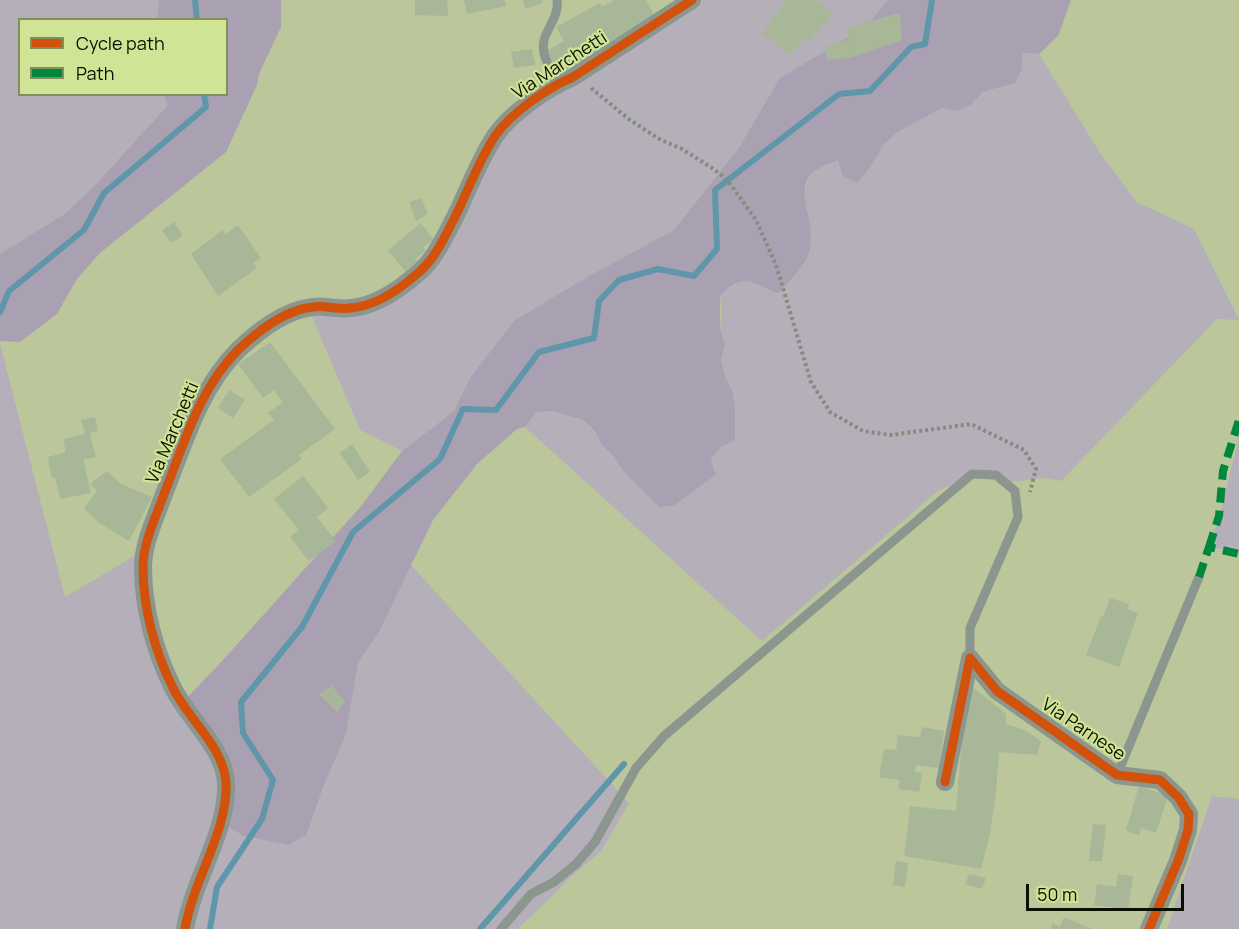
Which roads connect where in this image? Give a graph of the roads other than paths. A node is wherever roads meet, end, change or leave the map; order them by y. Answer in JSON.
{"nodes":[{"id":1,"x":557,"y":0,"type":"edge"},
{"id":2,"x":692,"y":0,"type":"edge"},
{"id":3,"x":566,"y":80,"type":"junction"},
{"id":4,"x":1199,"y":578,"type":"dead end"},
{"id":5,"x":970,"y":658,"type":"junction"},
{"id":6,"x":1117,"y":775,"type":"junction"},
{"id":7,"x":945,"y":782,"type":"dead end"},
{"id":8,"x":185,"y":929,"type":"edge"},
{"id":9,"x":501,"y":929,"type":"edge"},
{"id":10,"x":1149,"y":929,"type":"edge"}],
"edges":[{"from":1,"to":3,"type":"lane"},
{"from":2,"to":3,"type":"street","name":"Via Marchetti"},
{"from":3,"to":8,"type":"street","name":"Via Marchetti"},
{"from":4,"to":6,"type":"lane"},
{"from":5,"to":6,"type":"street","name":"Via Parnese"},
{"from":5,"to":7,"type":"street"},
{"from":5,"to":9,"type":"lane"},
{"from":6,"to":10,"type":"street","name":"Via Parnese"}]}
